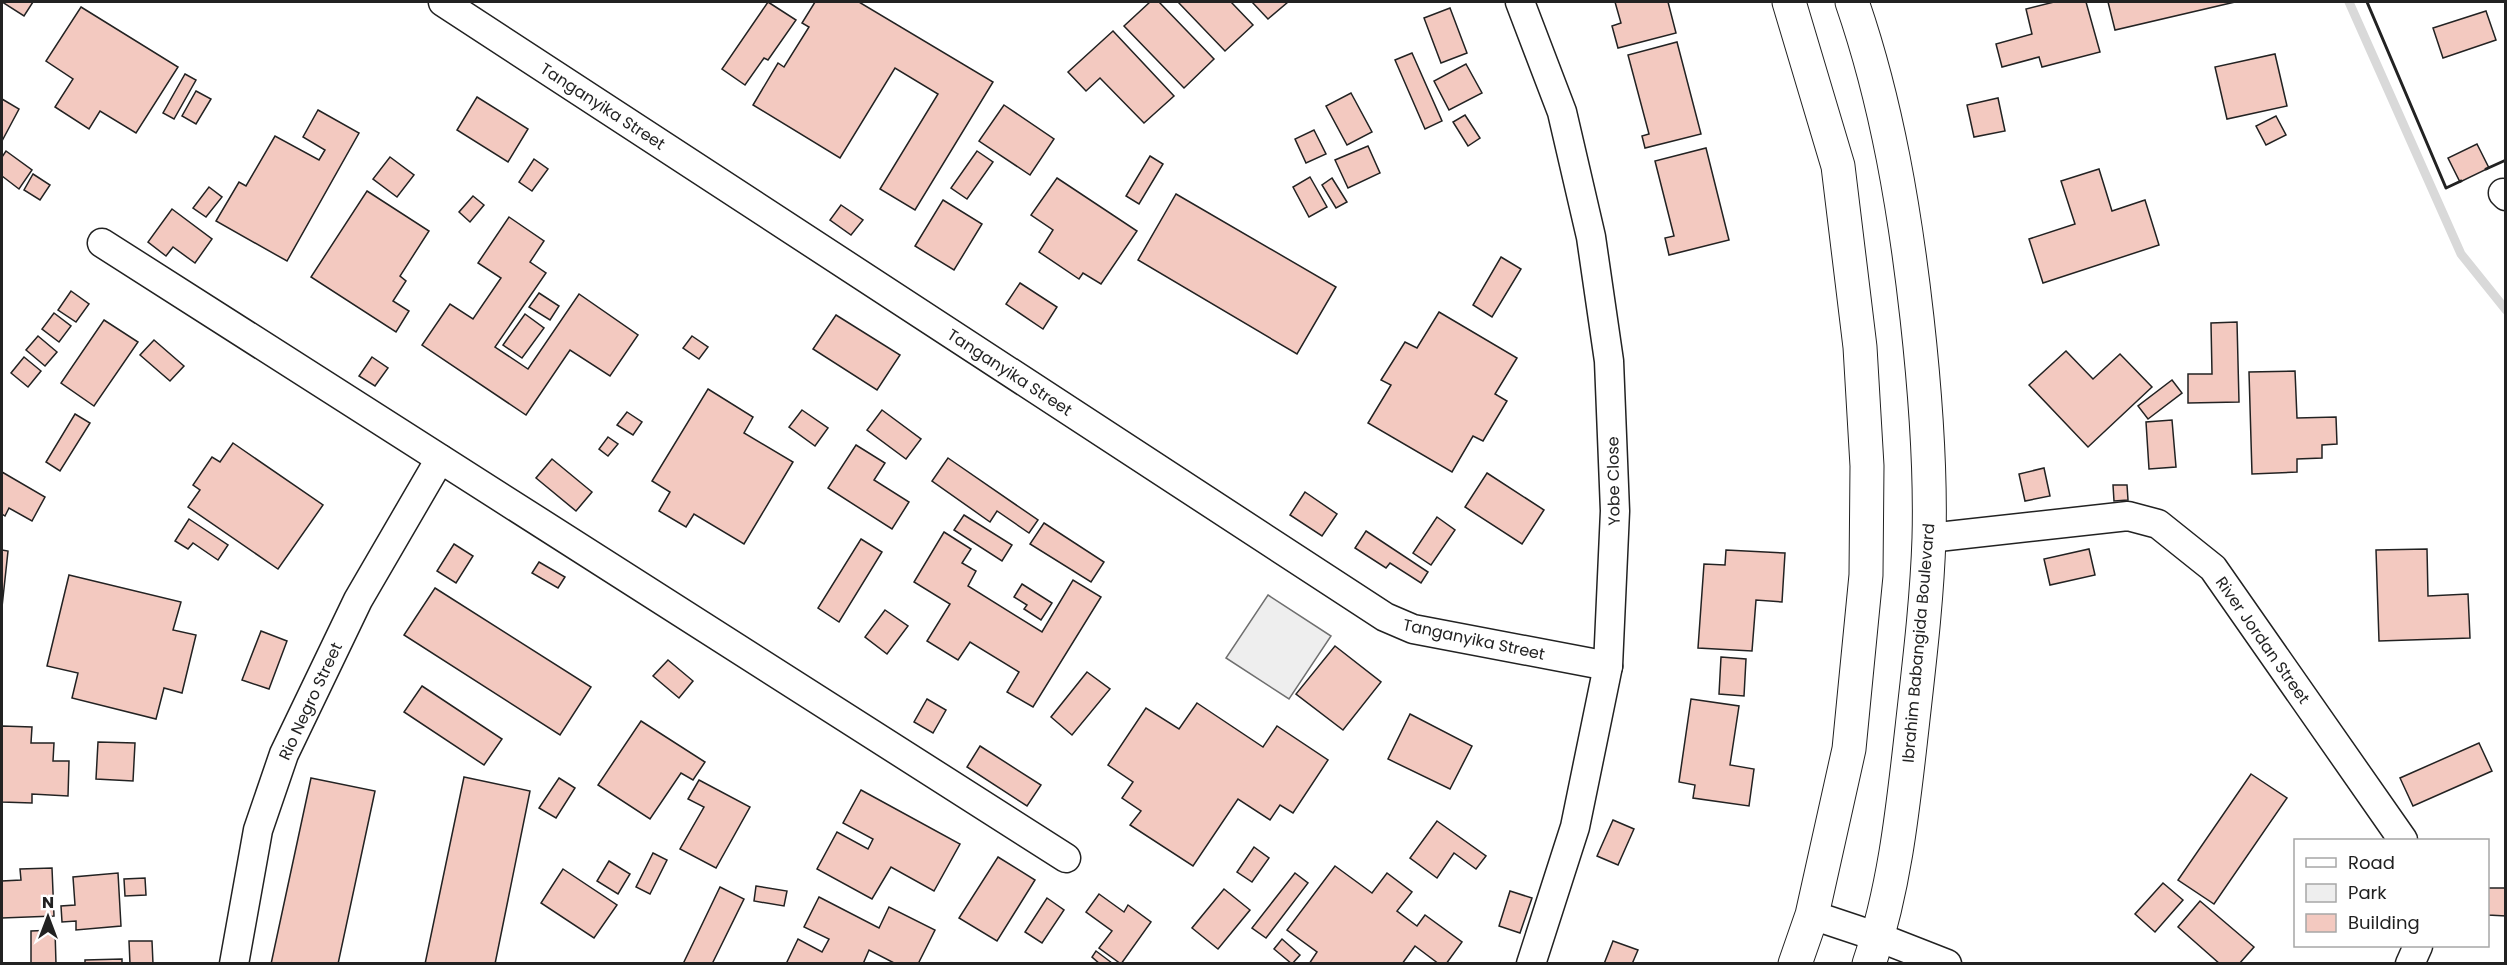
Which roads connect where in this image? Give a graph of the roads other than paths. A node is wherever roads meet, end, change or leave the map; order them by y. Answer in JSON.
{"nodes":[{"id":1,"x":443,"y":2,"type":"edge"},
{"id":2,"x":1520,"y":2,"type":"edge"},
{"id":3,"x":1789,"y":2,"type":"edge"},
{"id":4,"x":1852,"y":2,"type":"edge"},
{"id":5,"x":102,"y":243,"type":"dead end"},
{"id":6,"x":440,"y":459,"type":"junction"},
{"id":7,"x":1929,"y":538,"type":"junction"},
{"id":8,"x":1608,"y":666,"type":"junction"},
{"id":9,"x":2402,"y":839,"type":"edge"},
{"id":10,"x":1066,"y":858,"type":"dead end"},
{"id":11,"x":1812,"y":915,"type":"junction"},
{"id":12,"x":2417,"y":947,"type":"edge"},
{"id":13,"x":1874,"y":950,"type":"edge"},
{"id":14,"x":234,"y":963,"type":"edge"},
{"id":15,"x":1531,"y":963,"type":"edge"},
{"id":16,"x":1795,"y":963,"type":"edge"},
{"id":17,"x":1947,"y":963,"type":"edge"},
{"id":18,"x":2410,"y":963,"type":"edge"}],
"edges":[{"from":1,"to":8,"type":"street","name":"Tanganyika Street"},
{"from":2,"to":8,"type":"street","name":"Yobe Close"},
{"from":3,"to":11,"type":"street"},
{"from":4,"to":7,"type":"street","name":"Ibrahim Babangida Boulevard"},
{"from":5,"to":6,"type":"street"},
{"from":6,"to":10,"type":"street"},
{"from":6,"to":14,"type":"street","name":"Rio Negro Street"},
{"from":7,"to":9,"type":"street","name":"River Jordan Street"},
{"from":7,"to":13,"type":"street","name":"Ibrahim Babangida Boulevard"},
{"from":8,"to":15,"type":"street","name":"Yobe Close"},
{"from":11,"to":13,"type":"street"},
{"from":11,"to":16,"type":"street"},
{"from":12,"to":18,"type":"street"},
{"from":13,"to":17,"type":"street"}]}
